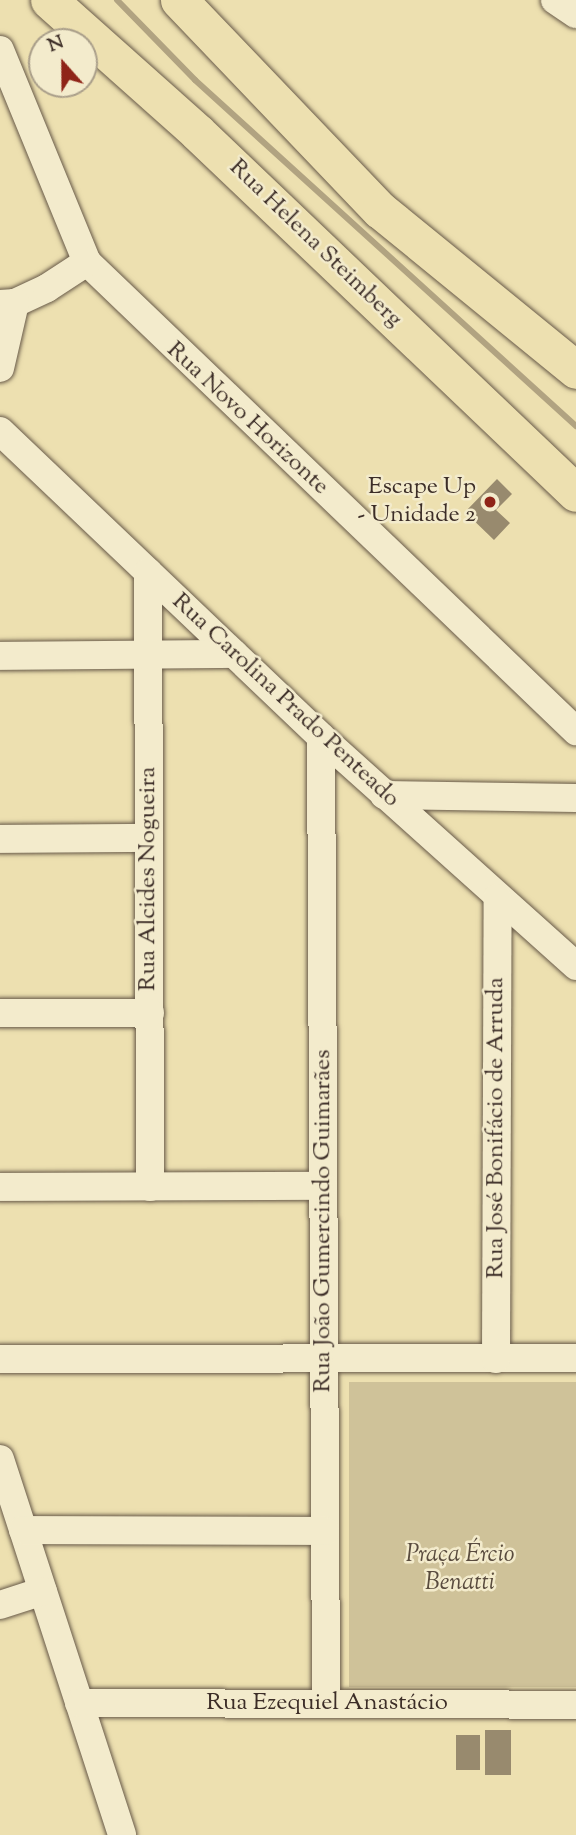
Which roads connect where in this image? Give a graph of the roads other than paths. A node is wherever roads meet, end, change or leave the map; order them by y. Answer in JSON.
{"nodes":[{"id":1,"x":49,"y":0,"type":"edge"},
{"id":2,"x":179,"y":0,"type":"edge"},
{"id":3,"x":555,"y":0,"type":"edge"},
{"id":4,"x":576,"y":14,"type":"edge"},
{"id":5,"x":0,"y":50,"type":"edge"},
{"id":6,"x":87,"y":262,"type":"junction"},
{"id":7,"x":8,"y":303,"type":"edge"},
{"id":8,"x":0,"y":368,"type":"edge"},
{"id":9,"x":576,"y":370,"type":"edge"},
{"id":10,"x":0,"y":431,"type":"edge"},
{"id":11,"x":576,"y":493,"type":"edge"},
{"id":12,"x":148,"y":572,"type":"junction"},
{"id":13,"x":234,"y":654,"type":"junction"},
{"id":14,"x":149,"y":655,"type":"junction"},
{"id":15,"x":0,"y":656,"type":"edge"},
{"id":16,"x":576,"y":731,"type":"edge"},
{"id":17,"x":321,"y":737,"type":"junction"},
{"id":18,"x":384,"y":795,"type":"junction"},
{"id":19,"x":576,"y":798,"type":"edge"},
{"id":20,"x":149,"y":838,"type":"junction"},
{"id":21,"x":0,"y":839,"type":"edge"},
{"id":22,"x":498,"y":898,"type":"junction"},
{"id":23,"x":576,"y":967,"type":"edge"},
{"id":24,"x":0,"y":1013,"type":"edge"},
{"id":25,"x":150,"y":1013,"type":"junction"},
{"id":26,"x":323,"y":1186,"type":"junction"},
{"id":27,"x":150,"y":1187,"type":"junction"},
{"id":28,"x":0,"y":1188,"type":"edge"},
{"id":29,"x":576,"y":1358,"type":"edge"},
{"id":30,"x":0,"y":1359,"type":"edge"},
{"id":31,"x":496,"y":1359,"type":"junction"},
{"id":32,"x":324,"y":1360,"type":"junction"},
{"id":33,"x":0,"y":1459,"type":"edge"},
{"id":34,"x":23,"y":1530,"type":"junction"},
{"id":35,"x":325,"y":1531,"type":"junction"},
{"id":36,"x":43,"y":1591,"type":"junction"},
{"id":37,"x":0,"y":1605,"type":"edge"},
{"id":38,"x":79,"y":1703,"type":"junction"},
{"id":39,"x":326,"y":1704,"type":"junction"},
{"id":40,"x":576,"y":1705,"type":"edge"},
{"id":41,"x":121,"y":1835,"type":"edge"}],
"edges":[{"from":1,"to":11,"type":"main road","name":"Rua Helena Steimberg"},
{"from":2,"to":9,"type":"main road"},
{"from":3,"to":4,"type":"street"},
{"from":5,"to":6,"type":"street","name":"Rua Novo Horizonte"},
{"from":6,"to":7,"type":"street"},
{"from":6,"to":16,"type":"street","name":"Rua Novo Horizonte"},
{"from":7,"to":8,"type":"street"},
{"from":10,"to":12,"type":"street","name":"Rua Carolina Prado Penteado"},
{"from":12,"to":13,"type":"street","name":"Rua Carolina Prado Penteado"},
{"from":12,"to":14,"type":"street","name":"Rua Alcides Nogueira"},
{"from":13,"to":14,"type":"street"},
{"from":13,"to":17,"type":"street","name":"Rua Carolina Prado Penteado"},
{"from":14,"to":15,"type":"street"},
{"from":14,"to":20,"type":"street","name":"Rua Alcides Nogueira"},
{"from":17,"to":18,"type":"street","name":"Rua Carolina Prado Penteado"},
{"from":17,"to":26,"type":"street","name":"Rua João Gumercindo Guimarães"},
{"from":18,"to":19,"type":"street"},
{"from":18,"to":22,"type":"street","name":"Rua Carolina Prado Penteado"},
{"from":20,"to":21,"type":"street"},
{"from":20,"to":25,"type":"street","name":"Rua Alcides Nogueira"},
{"from":22,"to":23,"type":"street","name":"Rua Carolina Prado Penteado"},
{"from":22,"to":31,"type":"street","name":"Rua José Bonifácio de Arruda"},
{"from":24,"to":25,"type":"street"},
{"from":25,"to":27,"type":"street","name":"Rua Alcides Nogueira"},
{"from":26,"to":27,"type":"street"},
{"from":26,"to":32,"type":"street","name":"Rua João Gumercindo Guimarães"},
{"from":27,"to":28,"type":"street"},
{"from":29,"to":31,"type":"street"},
{"from":30,"to":32,"type":"street"},
{"from":31,"to":32,"type":"street"},
{"from":32,"to":35,"type":"street","name":"Rua João Gumercindo Guimarães"},
{"from":33,"to":34,"type":"street"},
{"from":34,"to":35,"type":"street"},
{"from":34,"to":36,"type":"street"},
{"from":35,"to":39,"type":"street","name":"Rua João Gumercindo Guimarães"},
{"from":36,"to":37,"type":"street"},
{"from":36,"to":38,"type":"street"},
{"from":38,"to":39,"type":"street","name":"Rua Ezequiel Anastácio"},
{"from":38,"to":41,"type":"street"},
{"from":39,"to":40,"type":"street","name":"Rua Ezequiel Anastácio"}]}
